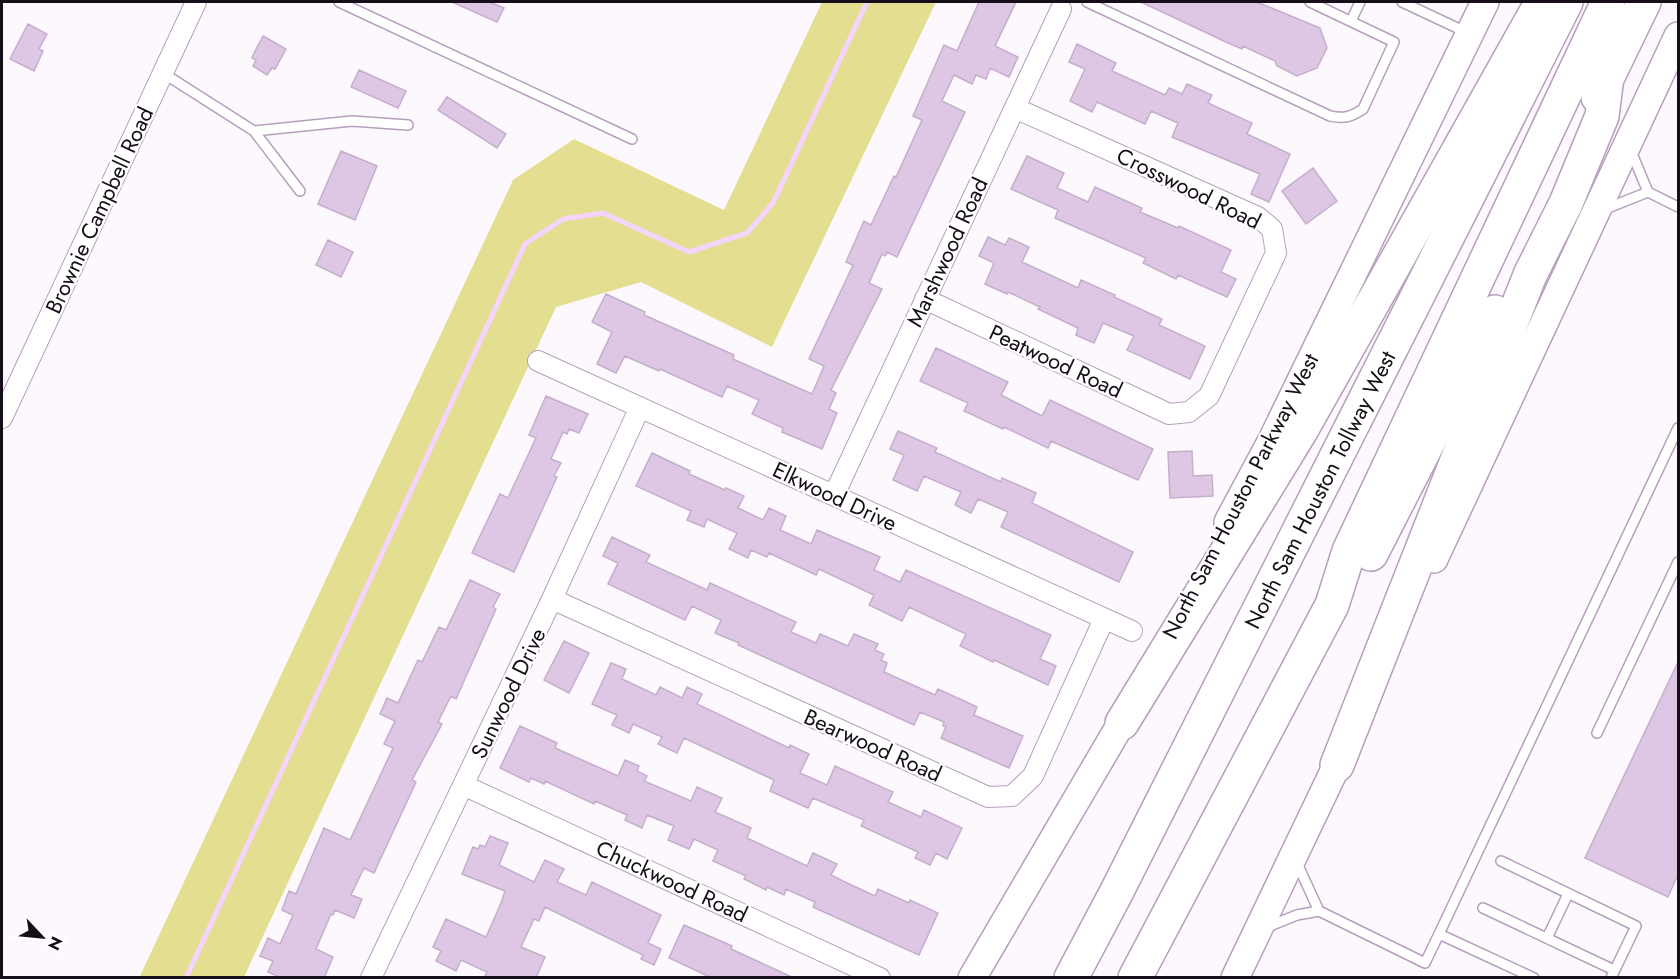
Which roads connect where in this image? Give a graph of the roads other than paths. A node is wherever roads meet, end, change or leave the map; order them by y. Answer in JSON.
{"nodes":[{"id":1,"x":196,"y":2,"type":"edge"},
{"id":2,"x":339,"y":2,"type":"edge"},
{"id":3,"x":1087,"y":2,"type":"edge"},
{"id":4,"x":1310,"y":2,"type":"edge"},
{"id":5,"x":1360,"y":2,"type":"edge"},
{"id":6,"x":1402,"y":2,"type":"edge"},
{"id":7,"x":1485,"y":2,"type":"edge"},
{"id":8,"x":1547,"y":2,"type":"edge"},
{"id":9,"x":1566,"y":2,"type":"edge"},
{"id":10,"x":1608,"y":2,"type":"edge"},
{"id":11,"x":1644,"y":2,"type":"edge"},
{"id":12,"x":1061,"y":9,"type":"dead end"},
{"id":13,"x":1351,"y":21,"type":"junction"},
{"id":14,"x":1470,"y":34,"type":"junction"},
{"id":15,"x":1678,"y":36,"type":"edge"},
{"id":16,"x":163,"y":73,"type":"junction"},
{"id":17,"x":1607,"y":76,"type":"junction"},
{"id":18,"x":1015,"y":108,"type":"junction"},
{"id":19,"x":408,"y":125,"type":"dead end"},
{"id":20,"x":254,"y":131,"type":"junction"},
{"id":21,"x":632,"y":139,"type":"dead end"},
{"id":22,"x":1629,"y":142,"type":"junction"},
{"id":23,"x":300,"y":191,"type":"dead end"},
{"id":24,"x":1648,"y":192,"type":"junction"},
{"id":25,"x":1678,"y":207,"type":"edge"},
{"id":26,"x":1595,"y":215,"type":"junction"},
{"id":27,"x":925,"y":299,"type":"junction"},
{"id":28,"x":538,"y":360,"type":"dead end"},
{"id":29,"x":640,"y":407,"type":"junction"},
{"id":30,"x":1190,"y":412,"type":"joint"},
{"id":31,"x":2,"y":418,"type":"edge"},
{"id":32,"x":1678,"y":428,"type":"edge"},
{"id":33,"x":834,"y":495,"type":"junction"},
{"id":34,"x":1678,"y":562,"type":"edge"},
{"id":35,"x":552,"y":599,"type":"junction"},
{"id":36,"x":1332,"y":605,"type":"junction"},
{"id":37,"x":1104,"y":619,"type":"junction"},
{"id":38,"x":1132,"y":631,"type":"dead end"},
{"id":39,"x":1122,"y":723,"type":"junction"},
{"id":40,"x":1597,"y":733,"type":"dead end"},
{"id":41,"x":1337,"y":765,"type":"junction"},
{"id":42,"x":464,"y":785,"type":"junction"},
{"id":43,"x":1295,"y":853,"type":"junction"},
{"id":44,"x":1502,"y":861,"type":"dead end"},
{"id":45,"x":1568,"y":894,"type":"junction"},
{"id":46,"x":1483,"y":908,"type":"dead end"},
{"id":47,"x":1318,"y":911,"type":"junction"},
{"id":48,"x":1439,"y":934,"type":"junction"},
{"id":49,"x":1547,"y":938,"type":"junction"},
{"id":50,"x":1254,"y":939,"type":"junction"},
{"id":51,"x":1612,"y":974,"type":"edge"},
{"id":52,"x":377,"y":976,"type":"edge"},
{"id":53,"x":880,"y":978,"type":"edge"},
{"id":54,"x":972,"y":978,"type":"edge"},
{"id":55,"x":1071,"y":978,"type":"edge"},
{"id":56,"x":1135,"y":978,"type":"edge"},
{"id":57,"x":1235,"y":978,"type":"edge"},
{"id":58,"x":1534,"y":978,"type":"edge"}],
"edges":[{"from":1,"to":16,"type":"street","name":"Brownie Campbell Road"},
{"from":2,"to":21,"type":"lane"},
{"from":3,"to":13,"type":"lane"},
{"from":4,"to":13,"type":"lane"},
{"from":5,"to":13,"type":"lane"},
{"from":6,"to":14,"type":"lane"},
{"from":7,"to":14,"type":"main road","name":"North Sam Houston Parkway West"},
{"from":8,"to":39,"type":"highway"},
{"from":9,"to":55,"type":"highway","name":"North Sam Houston Tollway West"},
{"from":10,"to":36,"type":"highway"},
{"from":11,"to":17,"type":"highway"},
{"from":12,"to":18,"type":"street","name":"Marshwood Road"},
{"from":14,"to":39,"type":"main road","name":"North Sam Houston Parkway West"},
{"from":15,"to":22,"type":"main road"},
{"from":16,"to":20,"type":"lane"},
{"from":16,"to":31,"type":"street","name":"Brownie Campbell Road"},
{"from":17,"to":36,"type":"highway"},
{"from":17,"to":41,"type":"highway"},
{"from":18,"to":27,"type":"street","name":"Marshwood Road"},
{"from":18,"to":30,"type":"street","name":"Crosswood Road"},
{"from":19,"to":20,"type":"lane"},
{"from":20,"to":23,"type":"lane"},
{"from":22,"to":24,"type":"lane"},
{"from":22,"to":26,"type":"main road"},
{"from":24,"to":25,"type":"lane"},
{"from":24,"to":26,"type":"lane"},
{"from":26,"to":41,"type":"main road"},
{"from":27,"to":30,"type":"street","name":"Peatwood Road"},
{"from":27,"to":33,"type":"street","name":"Marshwood Road"},
{"from":28,"to":29,"type":"street","name":"Elkwood Drive"},
{"from":29,"to":33,"type":"street","name":"Elkwood Drive"},
{"from":29,"to":35,"type":"street","name":"Sunwood Drive"},
{"from":32,"to":48,"type":"lane"},
{"from":33,"to":37,"type":"street","name":"Elkwood Drive"},
{"from":34,"to":40,"type":"lane"},
{"from":35,"to":37,"type":"street","name":"Bearwood Road"},
{"from":35,"to":42,"type":"street","name":"Sunwood Drive"},
{"from":36,"to":56,"type":"highway"},
{"from":37,"to":38,"type":"street","name":"Elkwood Drive"},
{"from":39,"to":54,"type":"main road","name":"North Sam Houston Parkway West"},
{"from":41,"to":43,"type":"main road"},
{"from":42,"to":52,"type":"street","name":"Sunwood Drive"},
{"from":42,"to":53,"type":"street","name":"Chuckwood Road"},
{"from":43,"to":47,"type":"lane"},
{"from":43,"to":50,"type":"main road"},
{"from":44,"to":45,"type":"lane"},
{"from":45,"to":49,"type":"lane"},
{"from":45,"to":51,"type":"lane"},
{"from":46,"to":49,"type":"lane"},
{"from":47,"to":48,"type":"lane"},
{"from":47,"to":50,"type":"lane"},
{"from":48,"to":58,"type":"lane"},
{"from":49,"to":51,"type":"lane"},
{"from":50,"to":57,"type":"main road"}]}
